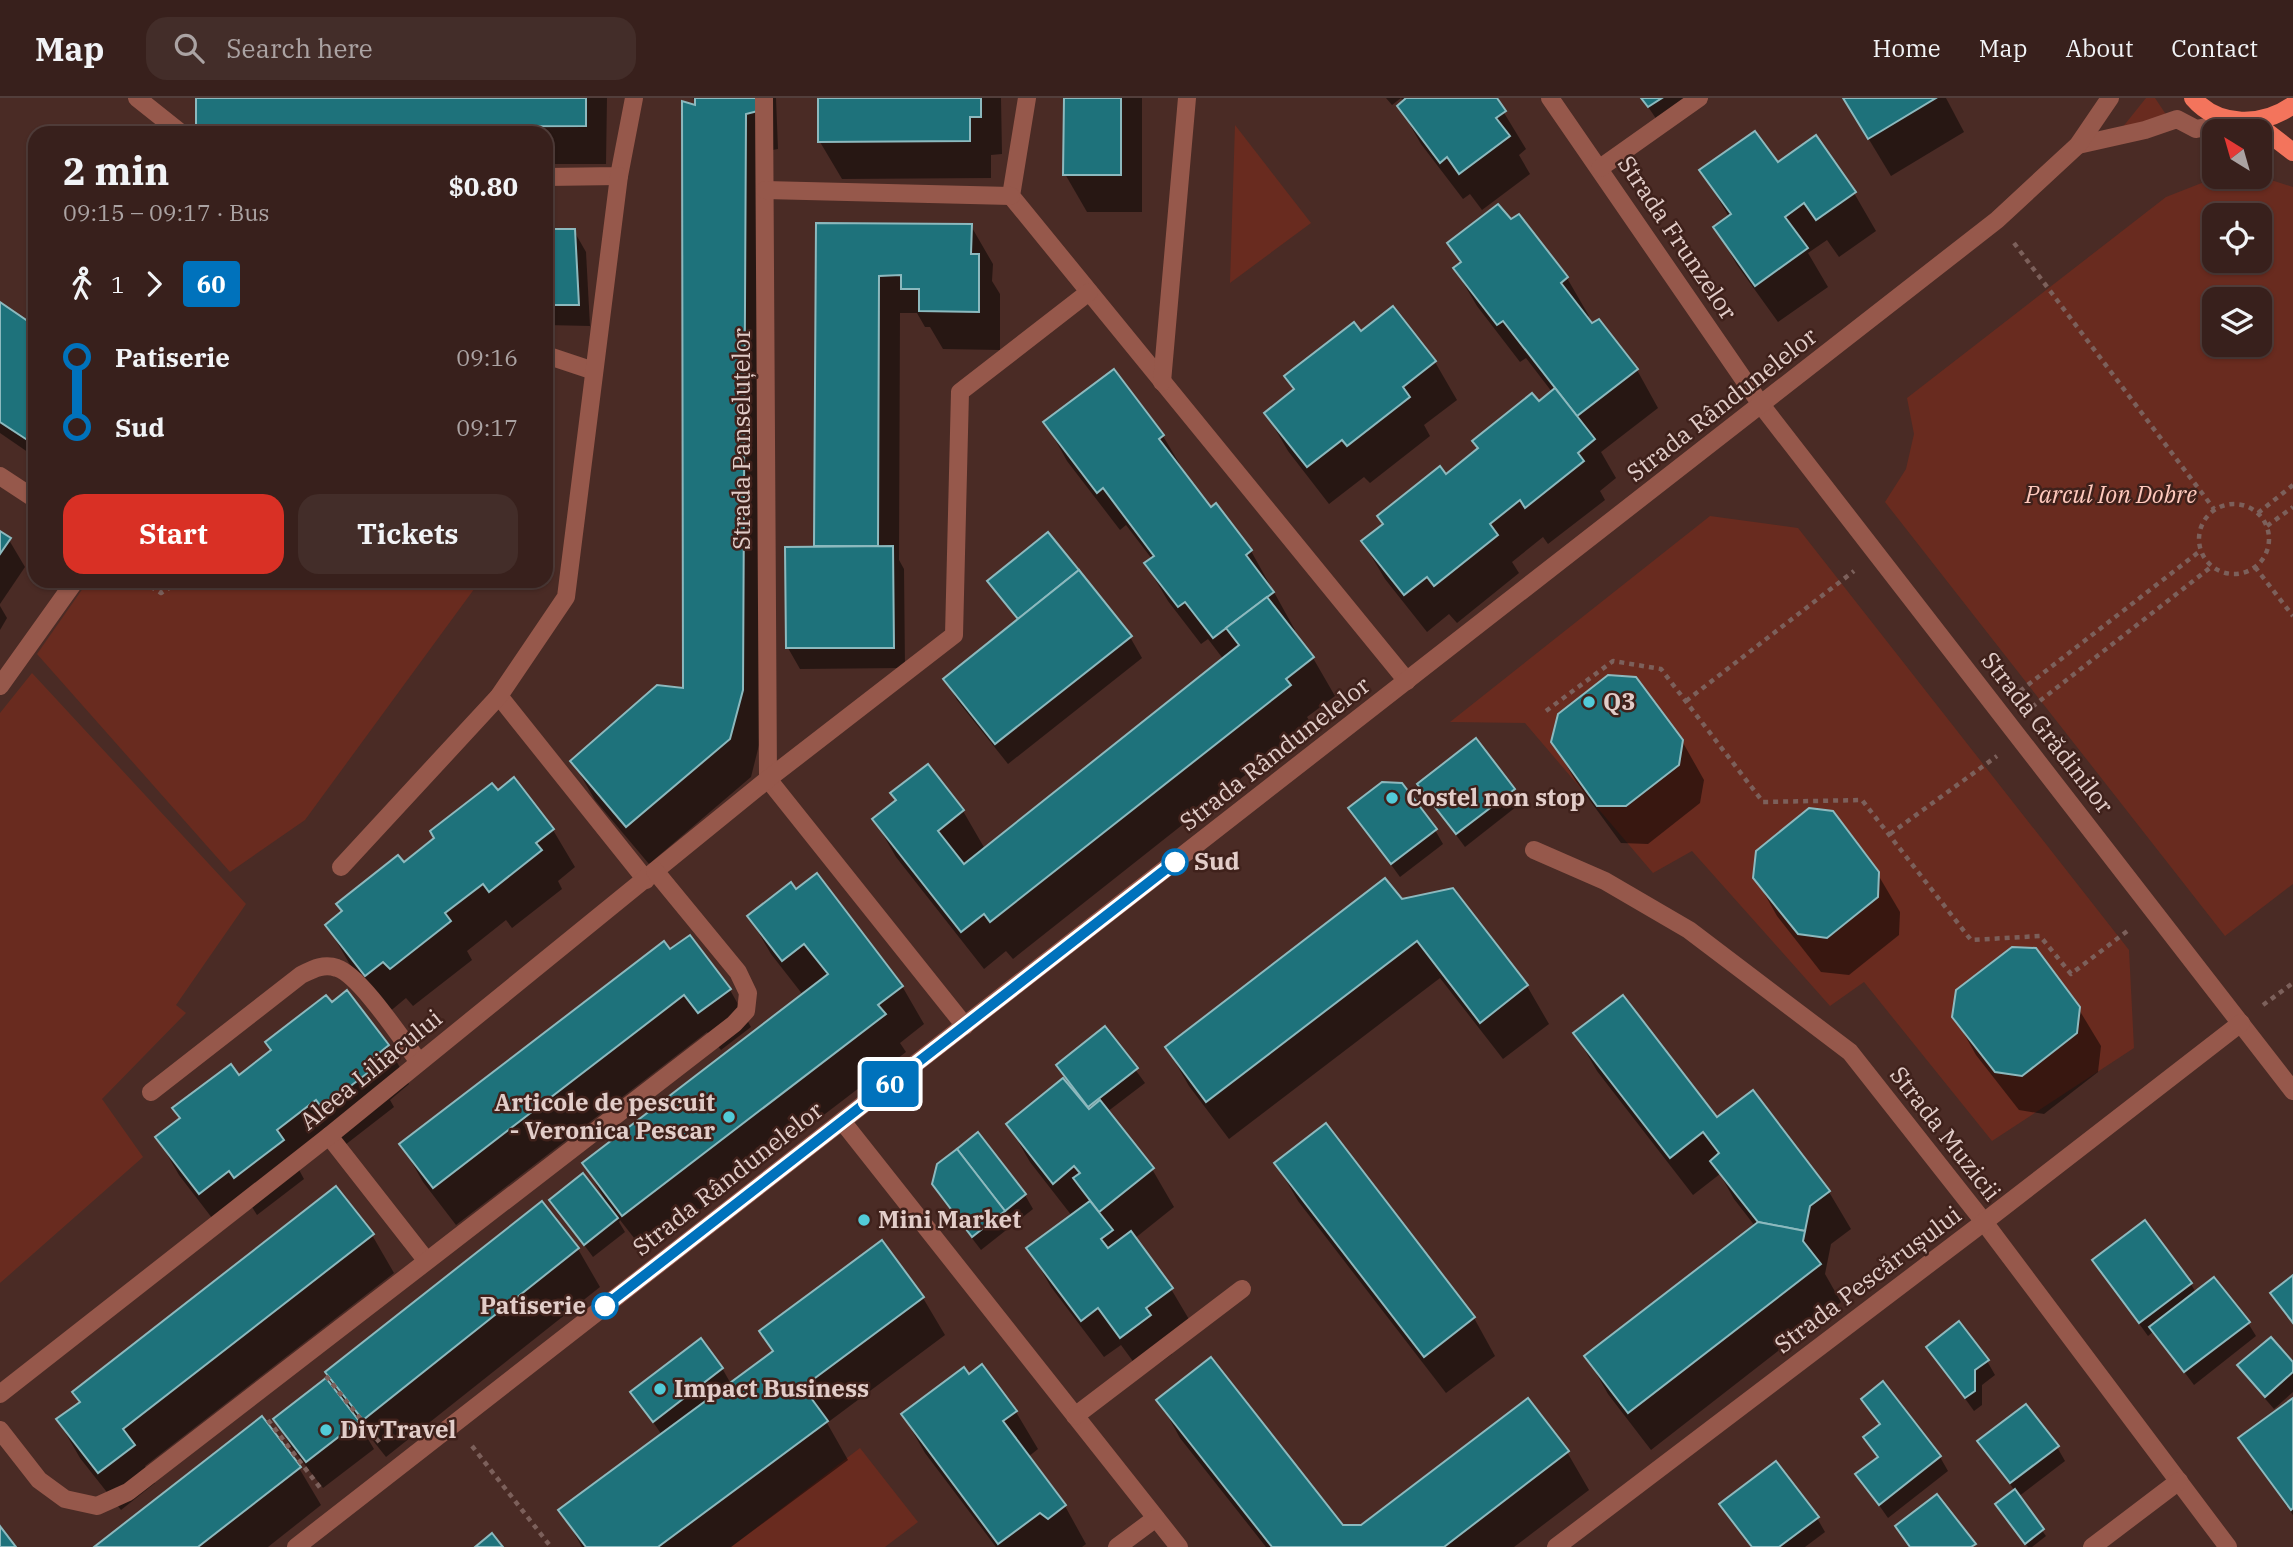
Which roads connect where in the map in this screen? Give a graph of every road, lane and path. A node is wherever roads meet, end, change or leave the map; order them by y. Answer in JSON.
{"nodes":[{"id":1,"x":137,"y":98,"type":"edge"},
{"id":2,"x":634,"y":98,"type":"edge"},
{"id":3,"x":764,"y":98,"type":"edge"},
{"id":4,"x":1027,"y":98,"type":"edge"},
{"id":5,"x":1187,"y":98,"type":"edge"},
{"id":6,"x":1550,"y":98,"type":"edge"},
{"id":7,"x":1699,"y":98,"type":"edge"},
{"id":8,"x":2110,"y":98,"type":"edge"},
{"id":9,"x":2193,"y":98,"type":"edge"},
{"id":10,"x":2293,"y":105,"type":"edge"},
{"id":11,"x":2233,"y":119,"type":"edge"},
{"id":12,"x":2260,"y":119,"type":"edge"},
{"id":13,"x":172,"y":126,"type":"edge"},
{"id":14,"x":2202,"y":128,"type":"edge"},
{"id":15,"x":2272,"y":139,"type":"edge"},
{"id":16,"x":2078,"y":145,"type":"junction"},
{"id":17,"x":2293,"y":152,"type":"edge"},
{"id":18,"x":1600,"y":168,"type":"junction"},
{"id":19,"x":619,"y":176,"type":"junction"},
{"id":20,"x":553,"y":177,"type":"edge"},
{"id":21,"x":765,"y":190,"type":"junction"},
{"id":22,"x":1011,"y":196,"type":"junction"},
{"id":23,"x":1997,"y":220,"type":"junction"},
{"id":24,"x":1089,"y":292,"type":"junction"},
{"id":25,"x":553,"y":357,"type":"edge"},
{"id":26,"x":594,"y":371,"type":"junction"},
{"id":27,"x":1162,"y":382,"type":"junction"},
{"id":28,"x":1762,"y":406,"type":"junction"},
{"id":29,"x":0,"y":476,"type":"edge"},
{"id":30,"x":2293,"y":485,"type":"edge"},
{"id":31,"x":28,"y":494,"type":"edge"},
{"id":32,"x":2293,"y":507,"type":"edge"},
{"id":33,"x":2214,"y":509,"type":"junction"},
{"id":34,"x":2258,"y":513,"type":"junction"},
{"id":35,"x":2267,"y":526,"type":"junction"},
{"id":36,"x":2200,"y":551,"type":"junction"},
{"id":37,"x":1877,"y":554,"type":"junction"},
{"id":38,"x":2211,"y":567,"type":"junction"},
{"id":39,"x":2255,"y":567,"type":"junction"},
{"id":40,"x":70,"y":588,"type":"edge"},
{"id":41,"x":153,"y":588,"type":"edge"},
{"id":42,"x":169,"y":588,"type":"edge"},
{"id":43,"x":2293,"y":617,"type":"edge"},
{"id":44,"x":1407,"y":681,"type":"junction"},
{"id":45,"x":0,"y":686,"type":"edge"},
{"id":46,"x":499,"y":696,"type":"junction"},
{"id":47,"x":1686,"y":701,"type":"junction"},
{"id":48,"x":1997,"y":709,"type":"junction"},
{"id":49,"x":1546,"y":711,"type":"dead end"},
{"id":50,"x":2009,"y":724,"type":"junction"},
{"id":51,"x":2021,"y":739,"type":"junction"},
{"id":52,"x":768,"y":779,"type":"junction"},
{"id":53,"x":1890,"y":834,"type":"junction"},
{"id":54,"x":1534,"y":850,"type":"dead end"},
{"id":55,"x":341,"y":867,"type":"dead end"},
{"id":56,"x":651,"y":875,"type":"junction"},
{"id":57,"x":2154,"y":911,"type":"junction"},
{"id":58,"x":2293,"y":983,"type":"edge"},
{"id":59,"x":2241,"y":1024,"type":"junction"},
{"id":60,"x":965,"y":1026,"type":"junction"},
{"id":61,"x":419,"y":1062,"type":"junction"},
{"id":62,"x":151,"y":1091,"type":"dead end"},
{"id":63,"x":2293,"y":1091,"type":"edge"},
{"id":64,"x":842,"y":1121,"type":"junction"},
{"id":65,"x":329,"y":1136,"type":"junction"},
{"id":66,"x":1984,"y":1223,"type":"junction"},
{"id":67,"x":426,"y":1260,"type":"junction"},
{"id":68,"x":1242,"y":1289,"type":"dead end"},
{"id":69,"x":308,"y":1353,"type":"junction"},
{"id":70,"x":0,"y":1394,"type":"edge"},
{"id":71,"x":250,"y":1397,"type":"junction"},
{"id":72,"x":1075,"y":1416,"type":"junction"},
{"id":73,"x":454,"y":1423,"type":"junction"},
{"id":74,"x":0,"y":1430,"type":"edge"},
{"id":75,"x":380,"y":1443,"type":"dead end"},
{"id":76,"x":2179,"y":1481,"type":"junction"},
{"id":77,"x":321,"y":1489,"type":"dead end"},
{"id":78,"x":1156,"y":1518,"type":"junction"},
{"id":79,"x":304,"y":1544,"type":"edge"},
{"id":80,"x":551,"y":1547,"type":"edge"},
{"id":81,"x":1117,"y":1547,"type":"edge"},
{"id":82,"x":1179,"y":1547,"type":"edge"},
{"id":83,"x":1556,"y":1547,"type":"edge"},
{"id":84,"x":2092,"y":1547,"type":"edge"},
{"id":85,"x":2228,"y":1547,"type":"edge"}],
"edges":[{"from":1,"to":13,"type":"street"},
{"from":2,"to":19,"type":"street"},
{"from":3,"to":21,"type":"street","name":"Strada Panseluțelor"},
{"from":4,"to":22,"type":"street"},
{"from":5,"to":27,"type":"street"},
{"from":6,"to":18,"type":"street","name":"Strada Frunzelor"},
{"from":7,"to":18,"type":"street"},
{"from":8,"to":16,"type":"street","name":"Strada Rândunelelor"},
{"from":9,"to":11,"type":"main road"},
{"from":10,"to":12,"type":"main road"},
{"from":14,"to":16,"type":"street"},
{"from":15,"to":17,"type":"main road"},
{"from":16,"to":23,"type":"street","name":"Strada Rândunelelor"},
{"from":18,"to":28,"type":"street","name":"Strada Frunzelor"},
{"from":19,"to":20,"type":"street"},
{"from":19,"to":26,"type":"street"},
{"from":21,"to":22,"type":"street"},
{"from":21,"to":52,"type":"street","name":"Strada Panseluțelor"},
{"from":22,"to":24,"type":"street"},
{"from":23,"to":28,"type":"street","name":"Strada Rândunelelor"},
{"from":23,"to":33,"type":"path"},
{"from":24,"to":27,"type":"street"},
{"from":24,"to":52,"type":"street","name":"Aleea Liliacului"},
{"from":25,"to":26,"type":"street"},
{"from":26,"to":46,"type":"street"},
{"from":27,"to":44,"type":"street"},
{"from":28,"to":37,"type":"street","name":"Strada Grădinilor"},
{"from":28,"to":44,"type":"street","name":"Strada Rândunelelor"},
{"from":29,"to":31,"type":"street"},
{"from":30,"to":34,"type":"path"},
{"from":32,"to":35,"type":"path"},
{"from":33,"to":34,"type":"path"},
{"from":33,"to":36,"type":"path"},
{"from":34,"to":35,"type":"path"},
{"from":35,"to":39,"type":"path"},
{"from":36,"to":38,"type":"path"},
{"from":36,"to":48,"type":"path"},
{"from":37,"to":47,"type":"path"},
{"from":37,"to":48,"type":"street","name":"Strada Grădinilor"},
{"from":38,"to":39,"type":"path"},
{"from":38,"to":50,"type":"path"},
{"from":39,"to":43,"type":"path"},
{"from":40,"to":45,"type":"street"},
{"from":41,"to":42,"type":"path"},
{"from":44,"to":60,"type":"street","name":"Strada Rândunelelor"},
{"from":46,"to":55,"type":"street"},
{"from":46,"to":56,"type":"street"},
{"from":47,"to":49,"type":"path"},
{"from":47,"to":53,"type":"path"},
{"from":48,"to":50,"type":"street","name":"Strada Grădinilor"},
{"from":50,"to":51,"type":"street","name":"Strada Grădinilor"},
{"from":51,"to":53,"type":"path"},
{"from":51,"to":57,"type":"street","name":"Strada Grădinilor"},
{"from":52,"to":56,"type":"street","name":"Aleea Liliacului"},
{"from":52,"to":60,"type":"street"},
{"from":53,"to":57,"type":"path"},
{"from":54,"to":66,"type":"street","name":"Strada Muzicii"},
{"from":56,"to":61,"type":"street","name":"Aleea Liliacului"},
{"from":56,"to":67,"type":"street"},
{"from":57,"to":59,"type":"street","name":"Strada Grădinilor"},
{"from":58,"to":59,"type":"path"},
{"from":59,"to":63,"type":"street","name":"Strada Grădinilor"},
{"from":59,"to":66,"type":"street","name":"Strada Pescărușului"},
{"from":60,"to":64,"type":"street","name":"Strada Rândunelelor"},
{"from":61,"to":62,"type":"street"},
{"from":61,"to":65,"type":"street","name":"Aleea Liliacului"},
{"from":64,"to":72,"type":"street"},
{"from":64,"to":73,"type":"street","name":"Strada Rândunelelor"},
{"from":65,"to":67,"type":"street"},
{"from":65,"to":70,"type":"street","name":"Aleea Liliacului"},
{"from":66,"to":76,"type":"street","name":"Strada Muzicii"},
{"from":66,"to":83,"type":"street","name":"Strada Pescărușului"},
{"from":67,"to":69,"type":"street"},
{"from":68,"to":72,"type":"street"},
{"from":69,"to":71,"type":"street"},
{"from":69,"to":75,"type":"path"},
{"from":71,"to":74,"type":"street"},
{"from":71,"to":77,"type":"path"},
{"from":72,"to":78,"type":"street"},
{"from":73,"to":79,"type":"street","name":"Strada Rândunelelor"},
{"from":73,"to":80,"type":"path"},
{"from":76,"to":84,"type":"street"},
{"from":76,"to":85,"type":"street","name":"Strada Muzicii"},
{"from":78,"to":81,"type":"street"},
{"from":78,"to":82,"type":"street"}]}
